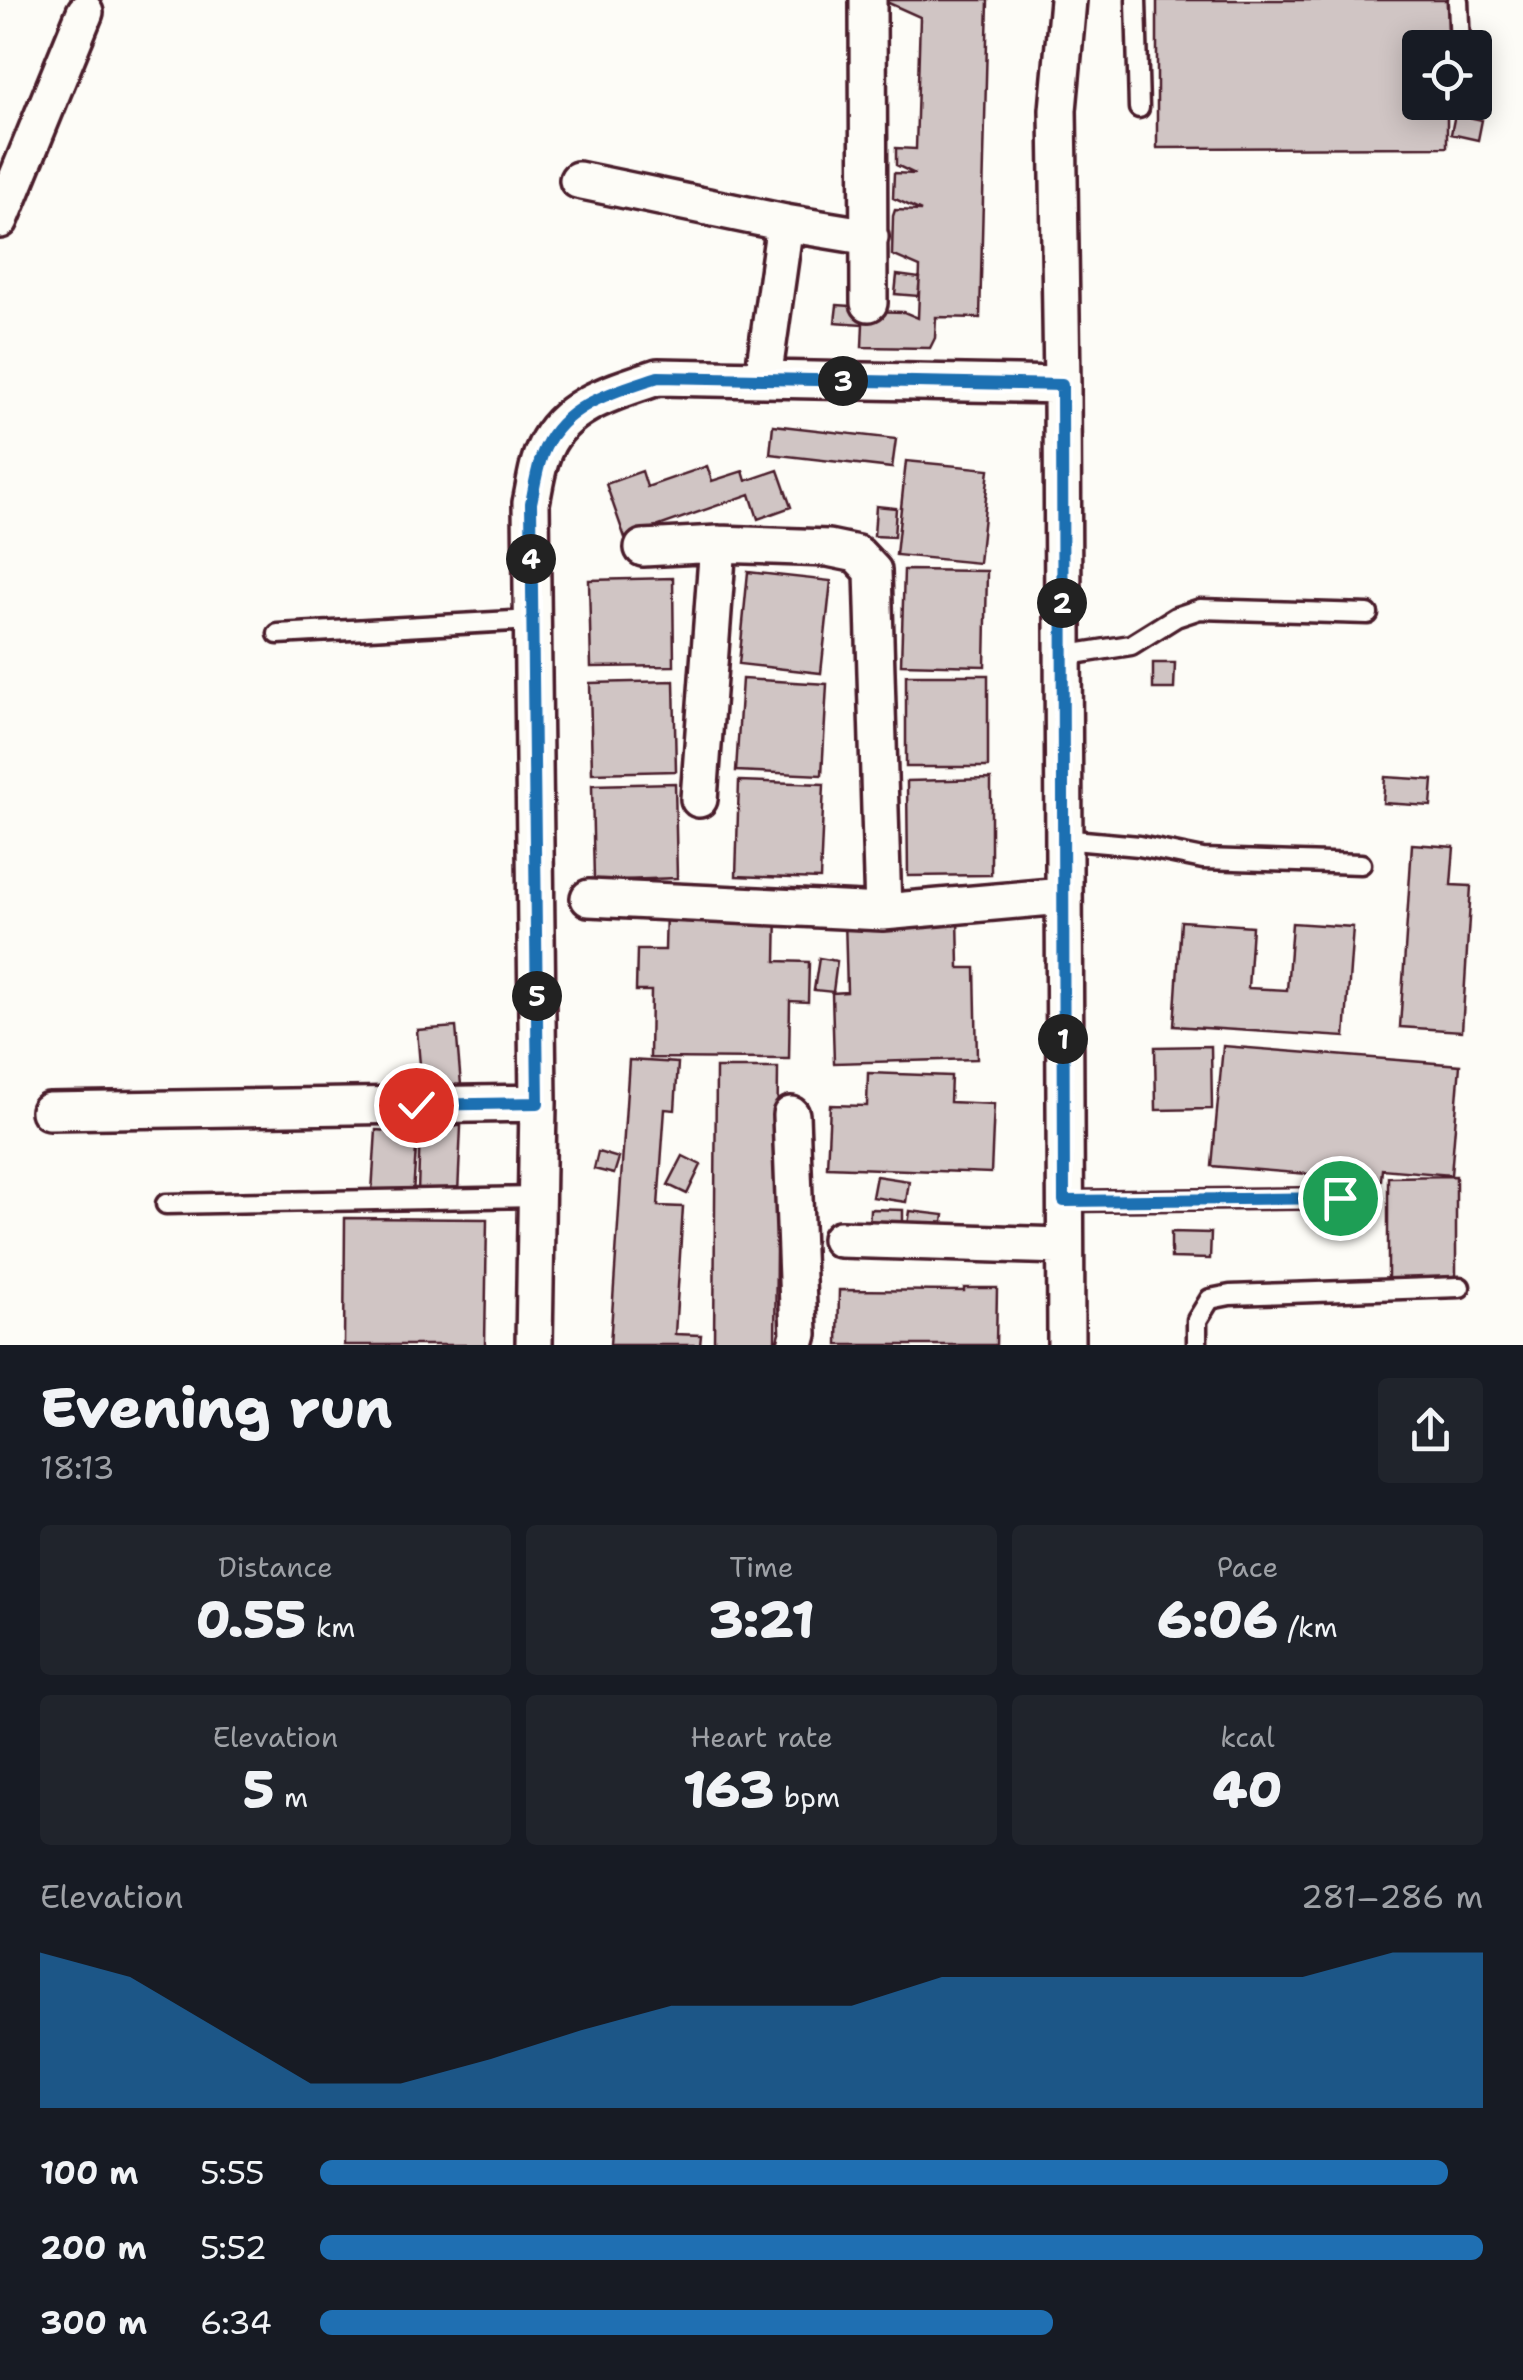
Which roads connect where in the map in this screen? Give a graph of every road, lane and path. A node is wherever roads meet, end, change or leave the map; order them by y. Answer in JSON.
{"nodes":[{"id":1,"x":868,"y":0,"type":"edge"},
{"id":2,"x":1068,"y":0,"type":"edge"},
{"id":3,"x":1136,"y":0,"type":"edge"},
{"id":4,"x":1458,"y":0,"type":"edge"},
{"id":5,"x":85,"y":12,"type":"dead end"},
{"id":6,"x":1459,"y":30,"type":"edge"},
{"id":7,"x":1139,"y":108,"type":"dead end"},
{"id":8,"x":578,"y":180,"type":"dead end"},
{"id":9,"x":0,"y":220,"type":"edge"},
{"id":10,"x":785,"y":224,"type":"junction"},
{"id":11,"x":870,"y":238,"type":"junction"},
{"id":12,"x":870,"y":302,"type":"dead end"},
{"id":13,"x":763,"y":380,"type":"junction"},
{"id":14,"x":1062,"y":385,"type":"junction"},
{"id":15,"x":718,"y":544,"type":"junction"},
{"id":16,"x":644,"y":548,"type":"dead end"},
{"id":17,"x":1368,"y":614,"type":"dead end"},
{"id":18,"x":532,"y":620,"type":"junction"},
{"id":19,"x":278,"y":634,"type":"dead end"},
{"id":20,"x":1062,"y":656,"type":"junction"},
{"id":21,"x":699,"y":799,"type":"dead end"},
{"id":22,"x":1062,"y":839,"type":"junction"},
{"id":23,"x":1361,"y":864,"type":"dead end"},
{"id":24,"x":1062,"y":896,"type":"junction"},
{"id":25,"x":589,"y":898,"type":"dead end"},
{"id":26,"x":883,"y":912,"type":"junction"},
{"id":27,"x":538,"y":1103,"type":"junction"},
{"id":28,"x":49,"y":1111,"type":"dead end"},
{"id":29,"x":791,"y":1114,"type":"dead end"},
{"id":30,"x":537,"y":1198,"type":"junction"},
{"id":31,"x":1340,"y":1198,"type":"dead end"},
{"id":32,"x":1064,"y":1201,"type":"junction"},
{"id":33,"x":166,"y":1204,"type":"dead end"},
{"id":34,"x":840,"y":1239,"type":"dead end"},
{"id":35,"x":1064,"y":1246,"type":"junction"},
{"id":36,"x":1460,"y":1287,"type":"dead end"},
{"id":37,"x":534,"y":1345,"type":"edge"},
{"id":38,"x":796,"y":1345,"type":"edge"},
{"id":39,"x":1066,"y":1345,"type":"edge"},
{"id":40,"x":1197,"y":1345,"type":"edge"}],
"edges":[{"from":1,"to":11,"type":"street"},
{"from":2,"to":14,"type":"street"},
{"from":3,"to":7,"type":"lane"},
{"from":4,"to":6,"type":"lane"},
{"from":5,"to":9,"type":"street"},
{"from":8,"to":10,"type":"street"},
{"from":10,"to":11,"type":"street"},
{"from":10,"to":13,"type":"street"},
{"from":11,"to":12,"type":"street"},
{"from":13,"to":14,"type":"street"},
{"from":13,"to":18,"type":"street"},
{"from":14,"to":20,"type":"street"},
{"from":15,"to":16,"type":"street"},
{"from":15,"to":21,"type":"street"},
{"from":15,"to":26,"type":"street"},
{"from":17,"to":20,"type":"lane"},
{"from":18,"to":19,"type":"lane"},
{"from":18,"to":27,"type":"street"},
{"from":20,"to":22,"type":"street"},
{"from":22,"to":23,"type":"lane"},
{"from":22,"to":24,"type":"street"},
{"from":24,"to":26,"type":"street"},
{"from":24,"to":32,"type":"street"},
{"from":25,"to":26,"type":"street"},
{"from":27,"to":28,"type":"street"},
{"from":27,"to":30,"type":"street"},
{"from":29,"to":38,"type":"street"},
{"from":30,"to":33,"type":"lane"},
{"from":30,"to":37,"type":"street"},
{"from":31,"to":32,"type":"lane"},
{"from":32,"to":35,"type":"street"},
{"from":34,"to":35,"type":"street"},
{"from":35,"to":39,"type":"street"},
{"from":36,"to":40,"type":"lane"}]}
